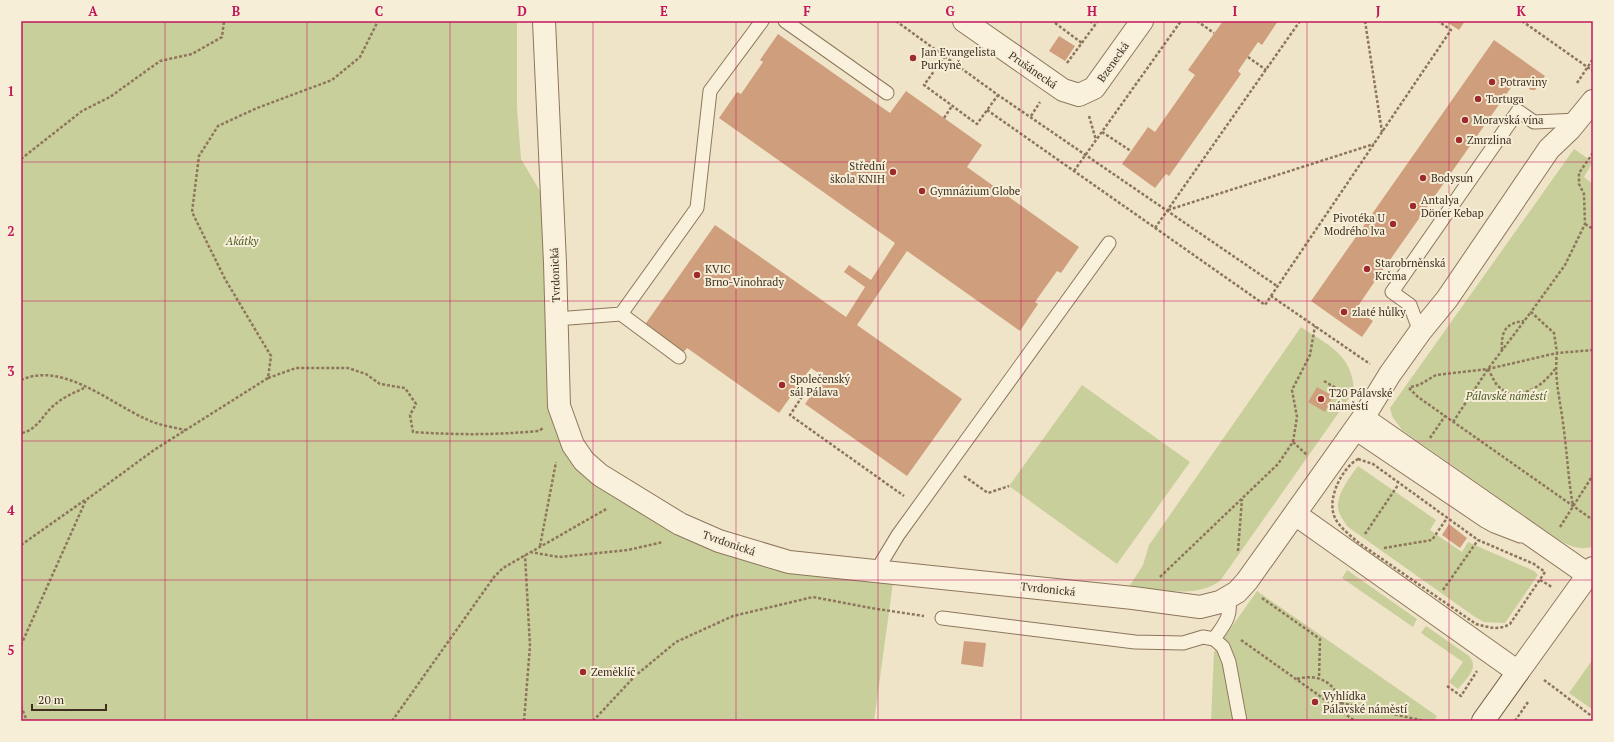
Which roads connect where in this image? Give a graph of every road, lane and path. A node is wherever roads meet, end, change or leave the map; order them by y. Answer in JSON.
{"nodes":[{"id":1,"x":224,"y":21,"type":"edge"},
{"id":2,"x":378,"y":21,"type":"edge"},
{"id":3,"x":544,"y":21,"type":"edge"},
{"id":4,"x":762,"y":21,"type":"edge"},
{"id":5,"x":785,"y":21,"type":"edge"},
{"id":6,"x":896,"y":21,"type":"edge"},
{"id":7,"x":964,"y":21,"type":"edge"},
{"id":8,"x":1090,"y":21,"type":"edge"},
{"id":9,"x":1098,"y":21,"type":"edge"},
{"id":10,"x":1142,"y":21,"type":"edge"},
{"id":11,"x":1181,"y":21,"type":"edge"},
{"id":12,"x":1197,"y":21,"type":"edge"},
{"id":13,"x":1300,"y":21,"type":"edge"},
{"id":14,"x":1365,"y":21,"type":"edge"},
{"id":15,"x":1438,"y":21,"type":"edge"},
{"id":16,"x":1522,"y":21,"type":"edge"},
{"id":17,"x":1055,"y":23,"type":"dead end"},
{"id":18,"x":1095,"y":25,"type":"junction"},
{"id":19,"x":1214,"y":33,"type":"dead end"},
{"id":20,"x":1082,"y":43,"type":"junction"},
{"id":21,"x":944,"y":56,"type":"junction"},
{"id":22,"x":1248,"y":57,"type":"dead end"},
{"id":23,"x":1065,"y":67,"type":"dead end"},
{"id":24,"x":1266,"y":70,"type":"junction"},
{"id":25,"x":1593,"y":71,"type":"edge"},
{"id":26,"x":887,"y":93,"type":"dead end"},
{"id":27,"x":1080,"y":94,"type":"junction"},
{"id":28,"x":998,"y":95,"type":"junction"},
{"id":29,"x":1041,"y":100,"type":"dead end"},
{"id":30,"x":1593,"y":101,"type":"edge"},
{"id":31,"x":952,"y":106,"type":"junction"},
{"id":32,"x":987,"y":110,"type":"junction"},
{"id":33,"x":1031,"y":116,"type":"junction"},
{"id":34,"x":944,"y":118,"type":"dead end"},
{"id":35,"x":1578,"y":120,"type":"junction"},
{"id":36,"x":1102,"y":132,"type":"junction"},
{"id":37,"x":1382,"y":133,"type":"junction"},
{"id":38,"x":1096,"y":140,"type":"junction"},
{"id":39,"x":1374,"y":144,"type":"junction"},
{"id":40,"x":1131,"y":152,"type":"dead end"},
{"id":41,"x":1086,"y":154,"type":"junction"},
{"id":42,"x":1593,"y":154,"type":"edge"},
{"id":43,"x":21,"y":159,"type":"edge"},
{"id":44,"x":1074,"y":171,"type":"junction"},
{"id":45,"x":1167,"y":211,"type":"junction"},
{"id":46,"x":1585,"y":224,"type":"junction"},
{"id":47,"x":1155,"y":228,"type":"junction"},
{"id":48,"x":1593,"y":229,"type":"edge"},
{"id":49,"x":1109,"y":243,"type":"dead end"},
{"id":50,"x":1277,"y":286,"type":"junction"},
{"id":51,"x":1271,"y":296,"type":"junction"},
{"id":52,"x":1530,"y":312,"type":"junction"},
{"id":53,"x":621,"y":314,"type":"junction"},
{"id":54,"x":556,"y":319,"type":"junction"},
{"id":55,"x":1524,"y":321,"type":"junction"},
{"id":56,"x":1315,"y":326,"type":"junction"},
{"id":57,"x":1420,"y":332,"type":"junction"},
{"id":58,"x":1502,"y":350,"type":"junction"},
{"id":59,"x":1593,"y":350,"type":"edge"},
{"id":60,"x":1558,"y":353,"type":"junction"},
{"id":61,"x":679,"y":357,"type":"dead end"},
{"id":62,"x":1376,"y":368,"type":"dead end"},
{"id":63,"x":1555,"y":368,"type":"junction"},
{"id":64,"x":1488,"y":369,"type":"junction"},
{"id":65,"x":268,"y":378,"type":"junction"},
{"id":66,"x":21,"y":380,"type":"edge"},
{"id":67,"x":1324,"y":381,"type":"dead end"},
{"id":68,"x":84,"y":387,"type":"junction"},
{"id":69,"x":797,"y":387,"type":"dead end"},
{"id":70,"x":563,"y":416,"type":"junction"},
{"id":71,"x":1357,"y":417,"type":"junction"},
{"id":72,"x":1453,"y":422,"type":"junction"},
{"id":73,"x":185,"y":430,"type":"junction"},
{"id":74,"x":22,"y":433,"type":"dead end"},
{"id":75,"x":1293,"y":442,"type":"junction"},
{"id":76,"x":1308,"y":456,"type":"dead end"},
{"id":77,"x":557,"y":457,"type":"dead end"},
{"id":78,"x":949,"y":465,"type":"junction"},
{"id":79,"x":1593,"y":475,"type":"edge"},
{"id":80,"x":1399,"y":483,"type":"junction"},
{"id":81,"x":1009,"y":486,"type":"dead end"},
{"id":82,"x":634,"y":496,"type":"junction"},
{"id":83,"x":1242,"y":499,"type":"junction"},
{"id":84,"x":86,"y":500,"type":"junction"},
{"id":85,"x":1573,"y":506,"type":"junction"},
{"id":86,"x":919,"y":507,"type":"junction"},
{"id":87,"x":1295,"y":514,"type":"junction"},
{"id":88,"x":1447,"y":518,"type":"junction"},
{"id":89,"x":1593,"y":520,"type":"edge"},
{"id":90,"x":699,"y":532,"type":"junction"},
{"id":91,"x":1478,"y":540,"type":"junction"},
{"id":92,"x":1359,"y":543,"type":"junction"},
{"id":93,"x":21,"y":545,"type":"edge"},
{"id":94,"x":540,"y":546,"type":"junction"},
{"id":95,"x":1547,"y":546,"type":"junction"},
{"id":96,"x":1370,"y":551,"type":"junction"},
{"id":97,"x":530,"y":552,"type":"junction"},
{"id":98,"x":526,"y":555,"type":"junction"},
{"id":99,"x":1238,"y":558,"type":"dead end"},
{"id":100,"x":1534,"y":564,"type":"junction"},
{"id":101,"x":1590,"y":571,"type":"edge"},
{"id":102,"x":875,"y":573,"type":"junction"},
{"id":103,"x":1154,"y":582,"type":"dead end"},
{"id":104,"x":1442,"y":590,"type":"dead end"},
{"id":105,"x":1230,"y":595,"type":"junction"},
{"id":106,"x":942,"y":618,"type":"joint"},
{"id":107,"x":1223,"y":627,"type":"junction"},
{"id":108,"x":1214,"y":639,"type":"junction"},
{"id":109,"x":21,"y":646,"type":"edge"},
{"id":110,"x":1518,"y":672,"type":"junction"},
{"id":111,"x":1319,"y":679,"type":"junction"},
{"id":112,"x":1296,"y":680,"type":"junction"},
{"id":113,"x":1544,"y":680,"type":"dead end"},
{"id":114,"x":1447,"y":686,"type":"dead end"},
{"id":115,"x":1461,"y":696,"type":"dead end"},
{"id":116,"x":1341,"y":703,"type":"junction"},
{"id":117,"x":21,"y":706,"type":"edge"},
{"id":118,"x":1342,"y":711,"type":"junction"},
{"id":119,"x":1593,"y":717,"type":"edge"},
{"id":120,"x":27,"y":721,"type":"edge"},
{"id":121,"x":392,"y":721,"type":"edge"},
{"id":122,"x":524,"y":721,"type":"edge"},
{"id":123,"x":593,"y":721,"type":"edge"},
{"id":124,"x":1240,"y":721,"type":"edge"},
{"id":125,"x":1355,"y":721,"type":"edge"},
{"id":126,"x":1425,"y":721,"type":"edge"},
{"id":127,"x":1483,"y":721,"type":"edge"}],
"edges":[{"from":1,"to":43,"type":"path"},
{"from":2,"to":65,"type":"path"},
{"from":3,"to":54,"type":"street","name":"Tvrdonická"},
{"from":4,"to":53,"type":"lane"},
{"from":5,"to":26,"type":"lane"},
{"from":6,"to":21,"type":"path"},
{"from":7,"to":27,"type":"street","name":"Prušánecká"},
{"from":8,"to":18,"type":"path"},
{"from":9,"to":18,"type":"path"},
{"from":10,"to":27,"type":"street","name":"Bzenecká"},
{"from":11,"to":36,"type":"path"},
{"from":12,"to":19,"type":"path"},
{"from":13,"to":24,"type":"path"},
{"from":14,"to":37,"type":"path"},
{"from":15,"to":37,"type":"path"},
{"from":16,"to":25,"type":"path"},
{"from":17,"to":20,"type":"path"},
{"from":18,"to":20,"type":"path"},
{"from":20,"to":23,"type":"path"},
{"from":21,"to":28,"type":"path"},
{"from":21,"to":31,"type":"path"},
{"from":22,"to":24,"type":"path"},
{"from":24,"to":45,"type":"path"},
{"from":27,"to":38,"type":"path"},
{"from":28,"to":32,"type":"path"},
{"from":28,"to":33,"type":"path"},
{"from":29,"to":33,"type":"path"},
{"from":30,"to":35,"type":"street"},
{"from":31,"to":32,"type":"path"},
{"from":31,"to":34,"type":"path"},
{"from":32,"to":44,"type":"path"},
{"from":33,"to":41,"type":"path"},
{"from":35,"to":57,"type":"street"},
{"from":35,"to":57,"type":"lane"},
{"from":36,"to":38,"type":"path"},
{"from":36,"to":40,"type":"path"},
{"from":37,"to":39,"type":"path"},
{"from":38,"to":41,"type":"path"},
{"from":39,"to":45,"type":"path"},
{"from":39,"to":50,"type":"path"},
{"from":41,"to":44,"type":"path"},
{"from":41,"to":45,"type":"path"},
{"from":42,"to":46,"type":"path"},
{"from":44,"to":47,"type":"path"},
{"from":45,"to":47,"type":"path"},
{"from":45,"to":50,"type":"path"},
{"from":46,"to":48,"type":"path"},
{"from":46,"to":52,"type":"path"},
{"from":47,"to":51,"type":"path"},
{"from":49,"to":78,"type":"lane"},
{"from":50,"to":51,"type":"path"},
{"from":51,"to":56,"type":"path"},
{"from":52,"to":55,"type":"path"},
{"from":52,"to":60,"type":"path"},
{"from":53,"to":54,"type":"lane"},
{"from":53,"to":61,"type":"lane"},
{"from":54,"to":70,"type":"street","name":"Tvrdonická"},
{"from":55,"to":58,"type":"path"},
{"from":55,"to":58,"type":"path"},
{"from":56,"to":62,"type":"path"},
{"from":56,"to":75,"type":"path"},
{"from":57,"to":71,"type":"street"},
{"from":58,"to":64,"type":"path"},
{"from":59,"to":60,"type":"path"},
{"from":60,"to":63,"type":"path"},
{"from":60,"to":64,"type":"path"},
{"from":63,"to":64,"type":"path"},
{"from":63,"to":85,"type":"path"},
{"from":64,"to":72,"type":"path"},
{"from":64,"to":72,"type":"path"},
{"from":65,"to":70,"type":"path"},
{"from":65,"to":73,"type":"path"},
{"from":66,"to":68,"type":"path"},
{"from":67,"to":71,"type":"path"},
{"from":68,"to":73,"type":"path"},
{"from":68,"to":74,"type":"path"},
{"from":69,"to":86,"type":"path"},
{"from":70,"to":82,"type":"street","name":"Tvrdonická"},
{"from":71,"to":87,"type":"street"},
{"from":71,"to":95,"type":"street"},
{"from":72,"to":85,"type":"path"},
{"from":73,"to":84,"type":"path"},
{"from":75,"to":76,"type":"path"},
{"from":75,"to":83,"type":"path"},
{"from":77,"to":94,"type":"path"},
{"from":78,"to":81,"type":"path"},
{"from":78,"to":86,"type":"lane"},
{"from":79,"to":85,"type":"path"},
{"from":80,"to":88,"type":"path"},
{"from":80,"to":92,"type":"path"},
{"from":80,"to":92,"type":"path"},
{"from":82,"to":90,"type":"street","name":"Tvrdonická"},
{"from":82,"to":94,"type":"path"},
{"from":83,"to":99,"type":"path"},
{"from":83,"to":103,"type":"path"},
{"from":84,"to":93,"type":"path"},
{"from":84,"to":109,"type":"path"},
{"from":85,"to":89,"type":"path"},
{"from":85,"to":95,"type":"path"},
{"from":86,"to":102,"type":"lane"},
{"from":87,"to":105,"type":"street"},
{"from":87,"to":110,"type":"street"},
{"from":88,"to":91,"type":"path"},
{"from":88,"to":96,"type":"path"},
{"from":90,"to":97,"type":"path"},
{"from":90,"to":102,"type":"street","name":"Tvrdonická"},
{"from":91,"to":100,"type":"path"},
{"from":91,"to":104,"type":"path"},
{"from":92,"to":96,"type":"path"},
{"from":94,"to":97,"type":"path"},
{"from":95,"to":100,"type":"path"},
{"from":95,"to":101,"type":"street"},
{"from":96,"to":100,"type":"path"},
{"from":97,"to":98,"type":"path"},
{"from":98,"to":121,"type":"path"},
{"from":98,"to":122,"type":"path"},
{"from":101,"to":110,"type":"street"},
{"from":102,"to":105,"type":"street","name":"Tvrdonická"},
{"from":105,"to":107,"type":"lane"},
{"from":105,"to":111,"type":"path"},
{"from":106,"to":108,"type":"lane"},
{"from":106,"to":123,"type":"path"},
{"from":107,"to":108,"type":"lane"},
{"from":107,"to":112,"type":"path"},
{"from":108,"to":124,"type":"lane"},
{"from":110,"to":127,"type":"street"},
{"from":111,"to":112,"type":"path"},
{"from":111,"to":116,"type":"path"},
{"from":112,"to":118,"type":"path"},
{"from":113,"to":119,"type":"path"},
{"from":114,"to":115,"type":"path"},
{"from":116,"to":118,"type":"path"},
{"from":116,"to":126,"type":"path"},
{"from":117,"to":120,"type":"path"},
{"from":118,"to":125,"type":"path"}]}
